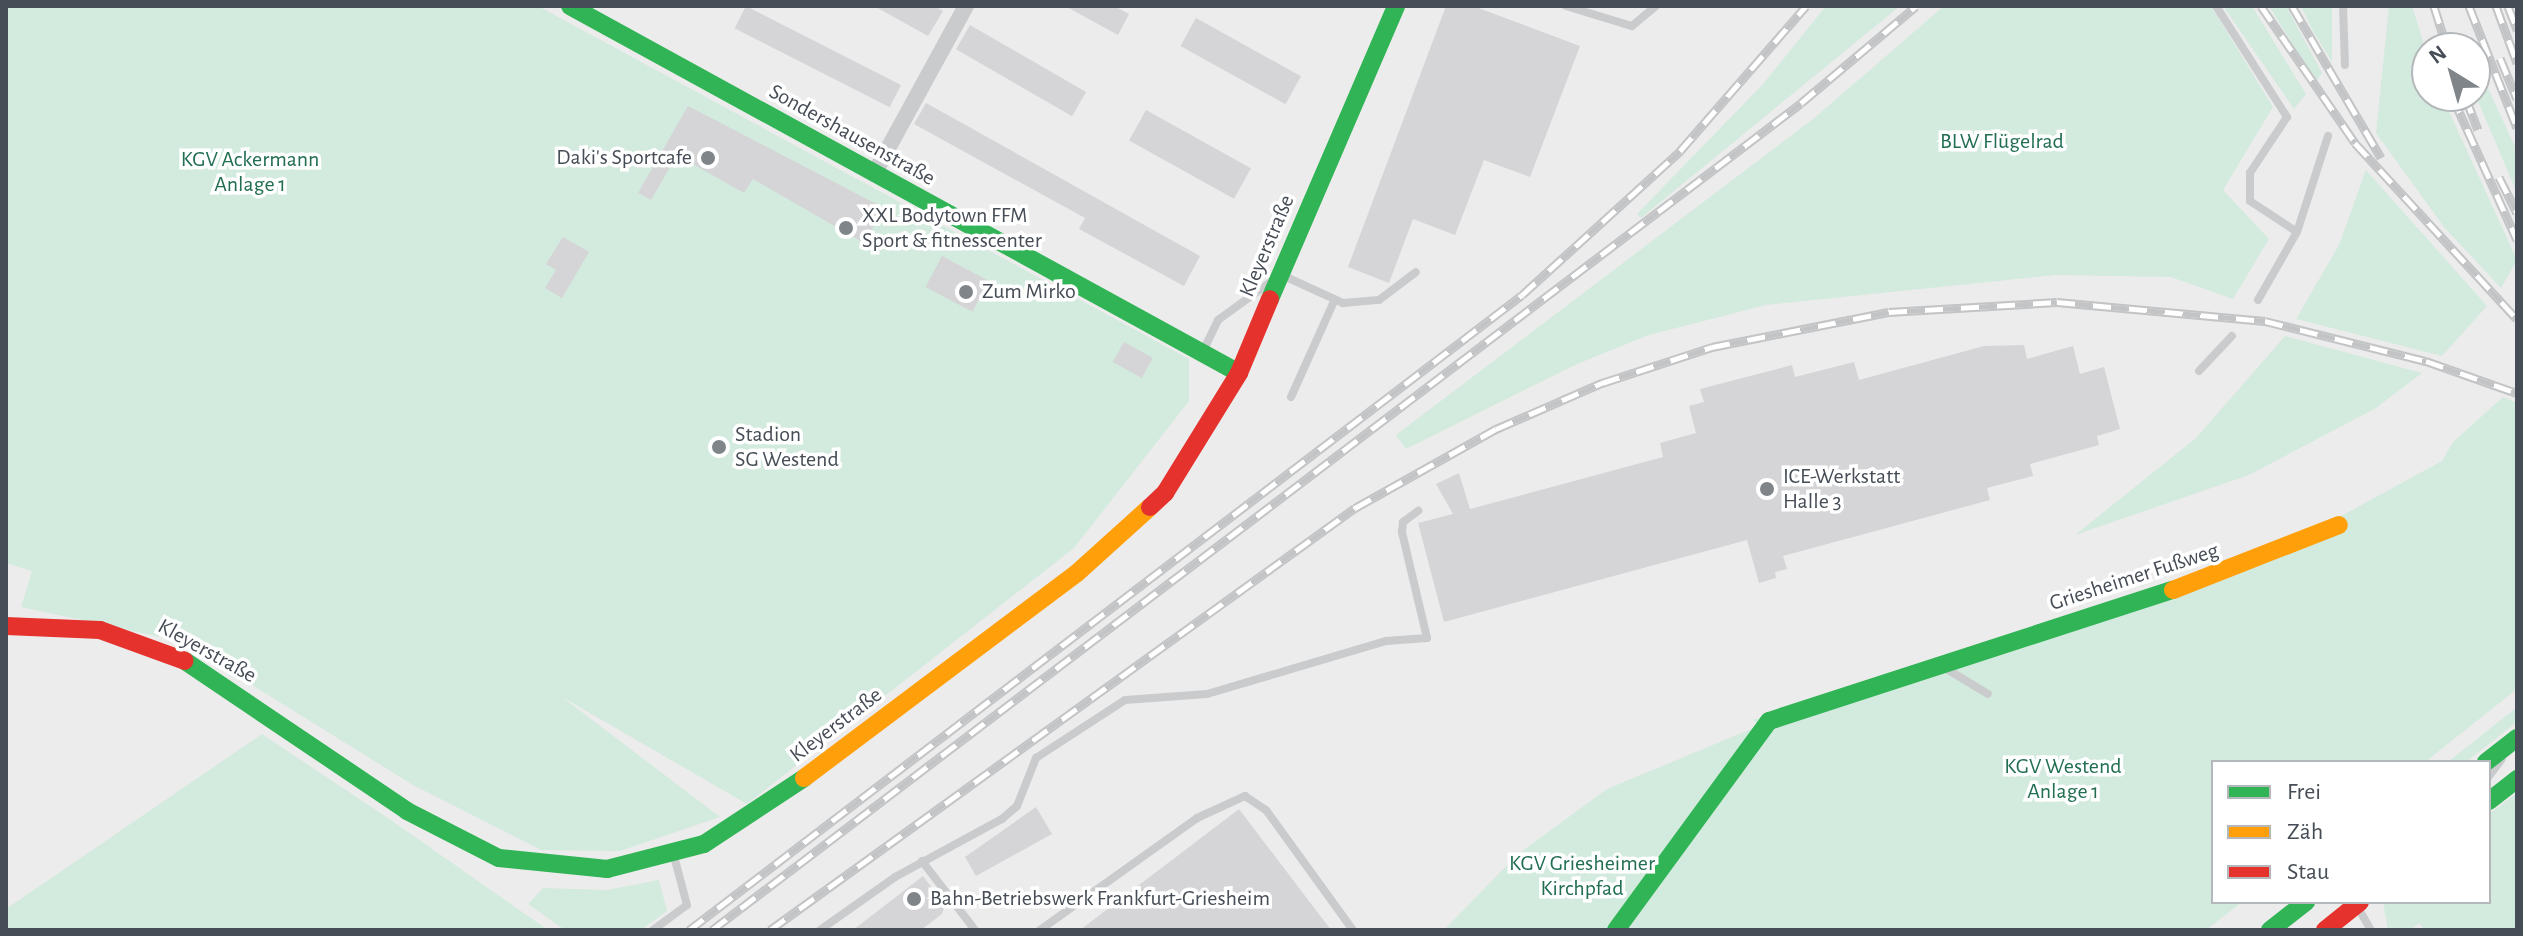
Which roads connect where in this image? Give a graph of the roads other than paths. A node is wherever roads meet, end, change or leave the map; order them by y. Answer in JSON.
{"nodes":[{"id":1,"x":570,"y":6,"type":"edge"},
{"id":2,"x":966,"y":6,"type":"edge"},
{"id":3,"x":1396,"y":6,"type":"edge"},
{"id":4,"x":1566,"y":6,"type":"edge"},
{"id":5,"x":1656,"y":6,"type":"edge"},
{"id":6,"x":2216,"y":6,"type":"edge"},
{"id":7,"x":2343,"y":6,"type":"edge"},
{"id":8,"x":2345,"y":65,"type":"dead end"},
{"id":9,"x":2328,"y":136,"type":"dead end"},
{"id":10,"x":874,"y":174,"type":"junction"},
{"id":11,"x":2297,"y":232,"type":"junction"},
{"id":12,"x":1416,"y":272,"type":"dead end"},
{"id":13,"x":1282,"y":275,"type":"junction"},
{"id":14,"x":1335,"y":299,"type":"junction"},
{"id":15,"x":2258,"y":300,"type":"dead end"},
{"id":16,"x":2232,"y":336,"type":"dead end"},
{"id":17,"x":1202,"y":355,"type":"junction"},
{"id":18,"x":2199,"y":371,"type":"dead end"},
{"id":19,"x":1239,"y":373,"type":"junction"},
{"id":20,"x":1291,"y":397,"type":"dead end"},
{"id":21,"x":1418,"y":511,"type":"dead end"},
{"id":22,"x":2339,"y":525,"type":"dead end"},
{"id":23,"x":6,"y":626,"type":"edge"},
{"id":24,"x":1941,"y":666,"type":"junction"},
{"id":25,"x":1988,"y":694,"type":"dead end"},
{"id":26,"x":2515,"y":740,"type":"edge"},
{"id":27,"x":2489,"y":760,"type":"edge"},
{"id":28,"x":2491,"y":773,"type":"edge"},
{"id":29,"x":2517,"y":779,"type":"edge"},
{"id":30,"x":2491,"y":799,"type":"edge"},
{"id":31,"x":674,"y":856,"type":"junction"},
{"id":32,"x":922,"y":861,"type":"junction"},
{"id":33,"x":2303,"y":904,"type":"edge"},
{"id":34,"x":2357,"y":904,"type":"edge"},
{"id":35,"x":2358,"y":904,"type":"edge"},
{"id":36,"x":653,"y":930,"type":"edge"},
{"id":37,"x":820,"y":930,"type":"edge"},
{"id":38,"x":975,"y":930,"type":"edge"},
{"id":39,"x":1040,"y":930,"type":"edge"},
{"id":40,"x":1353,"y":930,"type":"edge"},
{"id":41,"x":1616,"y":930,"type":"edge"},
{"id":42,"x":2270,"y":930,"type":"edge"},
{"id":43,"x":2325,"y":930,"type":"edge"},
{"id":44,"x":2371,"y":930,"type":"edge"}],
"edges":[{"from":1,"to":10,"type":"street","name":"Sondershausenstraße"},
{"from":2,"to":10,"type":"street"},
{"from":3,"to":13,"type":"street","name":"Kleyerstraße"},
{"from":4,"to":5,"type":"lane"},
{"from":6,"to":11,"type":"lane"},
{"from":7,"to":8,"type":"lane"},
{"from":9,"to":11,"type":"lane"},
{"from":10,"to":17,"type":"street","name":"Sondershausenstraße"},
{"from":11,"to":15,"type":"lane"},
{"from":12,"to":14,"type":"lane"},
{"from":13,"to":14,"type":"lane"},
{"from":13,"to":17,"type":"lane"},
{"from":13,"to":19,"type":"street","name":"Kleyerstraße"},
{"from":14,"to":20,"type":"lane"},
{"from":16,"to":18,"type":"lane"},
{"from":17,"to":19,"type":"street","name":"Sondershausenstraße"},
{"from":19,"to":31,"type":"street","name":"Kleyerstraße"},
{"from":21,"to":32,"type":"lane"},
{"from":22,"to":24,"type":"street","name":"Griesheimer Fußweg"},
{"from":23,"to":31,"type":"street","name":"Kleyerstraße"},
{"from":24,"to":25,"type":"lane"},
{"from":24,"to":41,"type":"street","name":"Griesheimer Fußweg"},
{"from":26,"to":27,"type":"street"},
{"from":26,"to":28,"type":"lane"},
{"from":29,"to":30,"type":"street"},
{"from":31,"to":36,"type":"lane"},
{"from":32,"to":37,"type":"lane"},
{"from":32,"to":38,"type":"lane"},
{"from":33,"to":42,"type":"street"},
{"from":34,"to":43,"type":"street"},
{"from":35,"to":44,"type":"lane"},
{"from":39,"to":40,"type":"lane"}]}
